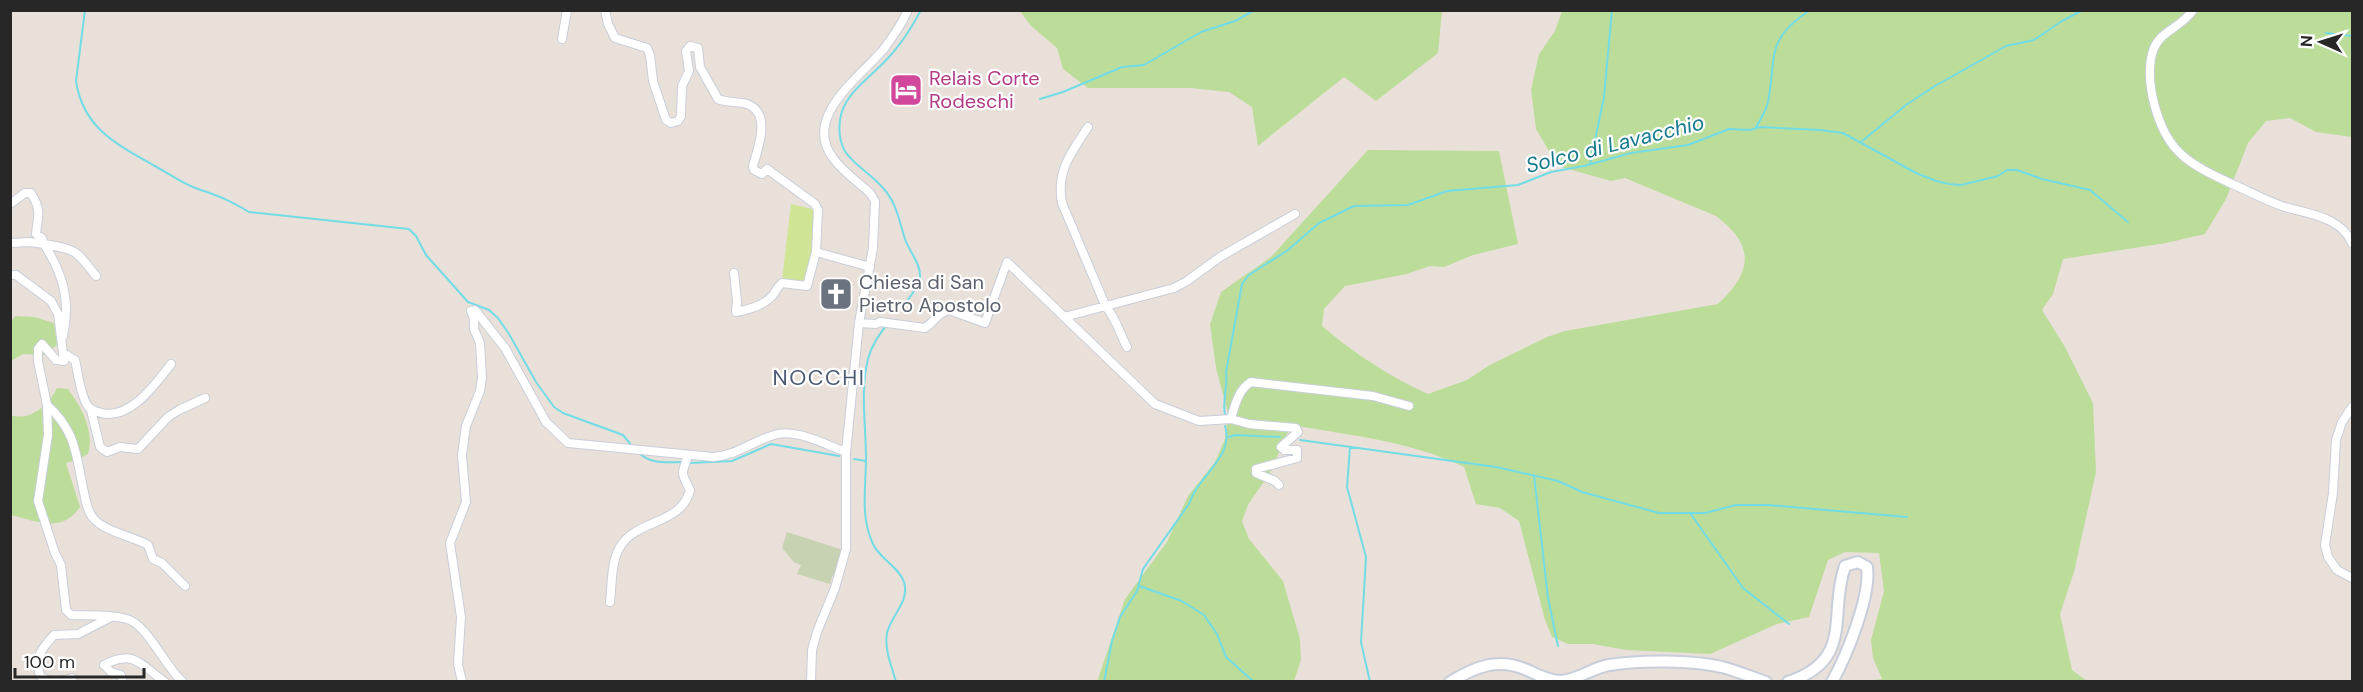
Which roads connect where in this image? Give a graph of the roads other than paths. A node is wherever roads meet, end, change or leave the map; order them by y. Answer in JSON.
{"nodes":[{"id":1,"x":567,"y":10,"type":"edge"},
{"id":2,"x":605,"y":10,"type":"edge"},
{"id":3,"x":908,"y":10,"type":"edge"},
{"id":4,"x":2193,"y":10,"type":"edge"},
{"id":5,"x":562,"y":39,"type":"dead end"},
{"id":6,"x":1088,"y":127,"type":"dead end"},
{"id":7,"x":10,"y":204,"type":"edge"},
{"id":8,"x":1295,"y":214,"type":"dead end"},
{"id":9,"x":10,"y":243,"type":"edge"},
{"id":10,"x":2352,"y":243,"type":"edge"},
{"id":11,"x":44,"y":244,"type":"junction"},
{"id":12,"x":816,"y":252,"type":"junction"},
{"id":13,"x":870,"y":267,"type":"junction"},
{"id":14,"x":734,"y":273,"type":"dead end"},
{"id":15,"x":10,"y":275,"type":"edge"},
{"id":16,"x":96,"y":276,"type":"dead end"},
{"id":17,"x":1106,"y":307,"type":"junction"},
{"id":18,"x":1064,"y":317,"type":"junction"},
{"id":19,"x":859,"y":323,"type":"junction"},
{"id":20,"x":62,"y":341,"type":"junction"},
{"id":21,"x":1127,"y":347,"type":"dead end"},
{"id":22,"x":63,"y":353,"type":"junction"},
{"id":23,"x":171,"y":364,"type":"dead end"},
{"id":24,"x":205,"y":398,"type":"dead end"},
{"id":25,"x":47,"y":405,"type":"junction"},
{"id":26,"x":1409,"y":406,"type":"dead end"},
{"id":27,"x":2352,"y":407,"type":"edge"},
{"id":28,"x":91,"y":410,"type":"junction"},
{"id":29,"x":1231,"y":419,"type":"junction"},
{"id":30,"x":846,"y":452,"type":"junction"},
{"id":31,"x":688,"y":456,"type":"junction"},
{"id":32,"x":1279,"y":486,"type":"dead end"},
{"id":33,"x":2352,"y":578,"type":"edge"},
{"id":34,"x":185,"y":586,"type":"dead end"},
{"id":35,"x":610,"y":602,"type":"dead end"},
{"id":36,"x":112,"y":616,"type":"junction"},
{"id":37,"x":73,"y":681,"type":"edge"},
{"id":38,"x":123,"y":681,"type":"edge"},
{"id":39,"x":165,"y":681,"type":"edge"},
{"id":40,"x":183,"y":681,"type":"edge"},
{"id":41,"x":462,"y":681,"type":"edge"},
{"id":42,"x":811,"y":681,"type":"edge"},
{"id":43,"x":1450,"y":681,"type":"edge"},
{"id":44,"x":1766,"y":681,"type":"edge"},
{"id":45,"x":1788,"y":681,"type":"edge"},
{"id":46,"x":1832,"y":681,"type":"edge"}],
"edges":[{"from":1,"to":5,"type":"street"},
{"from":2,"to":12,"type":"street"},
{"from":3,"to":13,"type":"street"},
{"from":4,"to":10,"type":"street"},
{"from":6,"to":17,"type":"street"},
{"from":7,"to":11,"type":"street"},
{"from":8,"to":17,"type":"street"},
{"from":9,"to":11,"type":"street"},
{"from":11,"to":16,"type":"street"},
{"from":11,"to":20,"type":"street"},
{"from":12,"to":13,"type":"street"},
{"from":12,"to":14,"type":"street"},
{"from":13,"to":19,"type":"street"},
{"from":15,"to":20,"type":"street"},
{"from":17,"to":18,"type":"street"},
{"from":17,"to":21,"type":"street"},
{"from":18,"to":19,"type":"street"},
{"from":18,"to":29,"type":"street"},
{"from":19,"to":30,"type":"street"},
{"from":20,"to":22,"type":"street"},
{"from":22,"to":25,"type":"street"},
{"from":22,"to":28,"type":"street"},
{"from":23,"to":28,"type":"street"},
{"from":24,"to":28,"type":"street"},
{"from":25,"to":34,"type":"street"},
{"from":25,"to":36,"type":"street"},
{"from":26,"to":29,"type":"street"},
{"from":27,"to":33,"type":"street"},
{"from":29,"to":32,"type":"street"},
{"from":30,"to":31,"type":"street"},
{"from":30,"to":42,"type":"street"},
{"from":31,"to":35,"type":"street"},
{"from":31,"to":41,"type":"street"},
{"from":36,"to":37,"type":"street"},
{"from":36,"to":40,"type":"street"},
{"from":38,"to":39,"type":"street"},
{"from":43,"to":44,"type":"main road"},
{"from":45,"to":46,"type":"main road"}]}
